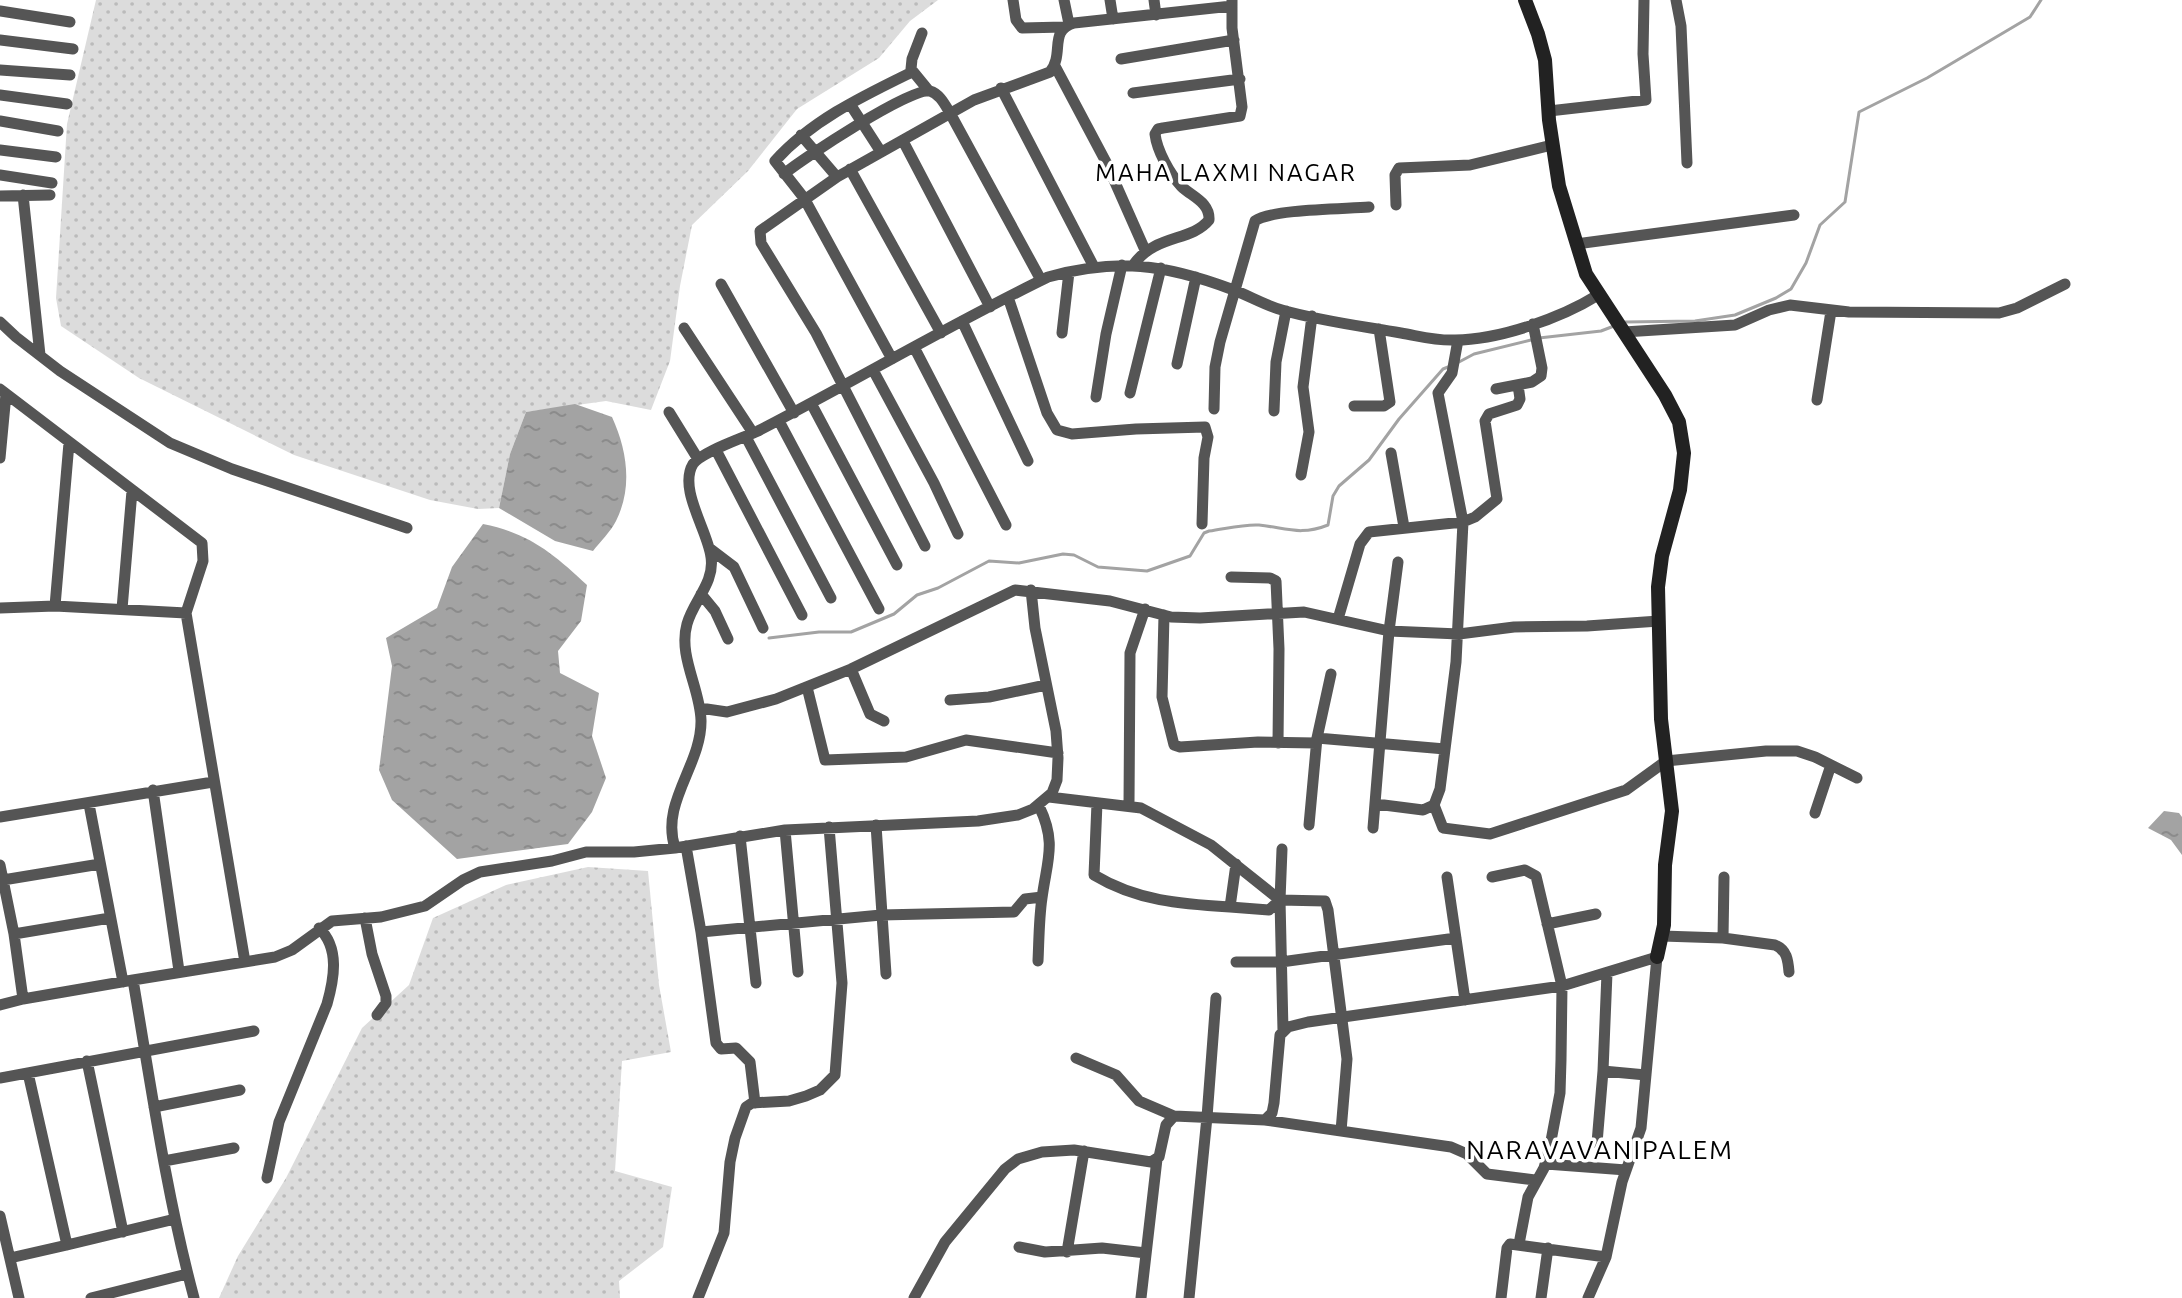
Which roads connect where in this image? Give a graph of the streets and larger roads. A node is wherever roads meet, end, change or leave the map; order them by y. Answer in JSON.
{"nodes":[{"id":1,"x":1013,"y":0,"type":"edge"},
{"id":2,"x":1064,"y":0,"type":"edge"},
{"id":3,"x":1110,"y":0,"type":"edge"},
{"id":4,"x":1154,"y":0,"type":"edge"},
{"id":5,"x":1525,"y":0,"type":"edge"},
{"id":6,"x":1644,"y":0,"type":"edge"},
{"id":7,"x":1676,"y":0,"type":"edge"},
{"id":8,"x":1232,"y":3,"type":"edge"},
{"id":9,"x":1198,"y":5,"type":"edge"},
{"id":10,"x":0,"y":11,"type":"edge"},
{"id":11,"x":1156,"y":15,"type":"junction"},
{"id":12,"x":1113,"y":19,"type":"junction"},
{"id":13,"x":70,"y":22,"type":"dead end"},
{"id":14,"x":1066,"y":26,"type":"junction"},
{"id":15,"x":922,"y":33,"type":"dead end"},
{"id":16,"x":0,"y":40,"type":"edge"},
{"id":17,"x":1234,"y":40,"type":"junction"},
{"id":18,"x":73,"y":49,"type":"dead end"},
{"id":19,"x":1121,"y":59,"type":"dead end"},
{"id":20,"x":1055,"y":66,"type":"junction"},
{"id":21,"x":0,"y":70,"type":"edge"},
{"id":22,"x":912,"y":72,"type":"junction"},
{"id":23,"x":70,"y":75,"type":"dead end"},
{"id":24,"x":1240,"y":79,"type":"junction"},
{"id":25,"x":1001,"y":88,"type":"junction"},
{"id":26,"x":929,"y":91,"type":"junction"},
{"id":27,"x":1133,"y":93,"type":"dead end"},
{"id":28,"x":0,"y":95,"type":"edge"},
{"id":29,"x":67,"y":104,"type":"dead end"},
{"id":30,"x":850,"y":104,"type":"junction"},
{"id":31,"x":1549,"y":111,"type":"junction"},
{"id":32,"x":950,"y":113,"type":"junction"},
{"id":33,"x":0,"y":121,"type":"edge"},
{"id":34,"x":863,"y":122,"type":"junction"},
{"id":35,"x":58,"y":131,"type":"dead end"},
{"id":36,"x":801,"y":135,"type":"junction"},
{"id":37,"x":903,"y":141,"type":"junction"},
{"id":38,"x":1552,"y":145,"type":"junction"},
{"id":39,"x":0,"y":150,"type":"edge"},
{"id":40,"x":815,"y":151,"type":"junction"},
{"id":41,"x":881,"y":152,"type":"junction"},
{"id":42,"x":56,"y":157,"type":"dead end"},
{"id":43,"x":1687,"y":163,"type":"dead end"},
{"id":44,"x":850,"y":169,"type":"junction"},
{"id":45,"x":784,"y":174,"type":"junction"},
{"id":46,"x":0,"y":175,"type":"edge"},
{"id":47,"x":837,"y":177,"type":"junction"},
{"id":48,"x":23,"y":195,"type":"junction"},
{"id":49,"x":0,"y":196,"type":"edge"},
{"id":50,"x":804,"y":198,"type":"junction"},
{"id":51,"x":1396,"y":205,"type":"dead end"},
{"id":52,"x":1369,"y":207,"type":"dead end"},
{"id":53,"x":1794,"y":215,"type":"dead end"},
{"id":54,"x":1576,"y":244,"type":"junction"},
{"id":55,"x":1145,"y":250,"type":"junction"},
{"id":56,"x":1128,"y":265,"type":"junction"},
{"id":57,"x":1094,"y":267,"type":"junction"},
{"id":58,"x":1161,"y":268,"type":"junction"},
{"id":59,"x":1069,"y":272,"type":"junction"},
{"id":60,"x":1196,"y":277,"type":"junction"},
{"id":61,"x":1041,"y":280,"type":"junction"},
{"id":62,"x":721,"y":284,"type":"dead end"},
{"id":63,"x":2065,"y":284,"type":"dead end"},
{"id":64,"x":1234,"y":290,"type":"junction"},
{"id":65,"x":1598,"y":295,"type":"junction"},
{"id":66,"x":1008,"y":297,"type":"junction"},
{"id":67,"x":990,"y":307,"type":"junction"},
{"id":68,"x":1286,"y":311,"type":"junction"},
{"id":69,"x":1831,"y":311,"type":"junction"},
{"id":70,"x":1312,"y":316,"type":"junction"},
{"id":71,"x":962,"y":321,"type":"junction"},
{"id":72,"x":0,"y":322,"type":"edge"},
{"id":73,"x":1621,"y":327,"type":"junction"},
{"id":74,"x":684,"y":328,"type":"dead end"},
{"id":75,"x":1379,"y":329,"type":"junction"},
{"id":76,"x":941,"y":333,"type":"junction"},
{"id":77,"x":1062,"y":333,"type":"dead end"},
{"id":78,"x":1535,"y":334,"type":"junction"},
{"id":79,"x":1458,"y":340,"type":"junction"},
{"id":80,"x":914,"y":347,"type":"junction"},
{"id":81,"x":40,"y":355,"type":"junction"},
{"id":82,"x":892,"y":359,"type":"junction"},
{"id":83,"x":1177,"y":364,"type":"dead end"},
{"id":84,"x":873,"y":370,"type":"junction"},
{"id":85,"x":843,"y":385,"type":"junction"},
{"id":86,"x":1518,"y":385,"type":"junction"},
{"id":87,"x":1496,"y":389,"type":"dead end"},
{"id":88,"x":3,"y":392,"type":"edge"},
{"id":89,"x":1130,"y":393,"type":"dead end"},
{"id":90,"x":1096,"y":397,"type":"dead end"},
{"id":91,"x":1817,"y":400,"type":"dead end"},
{"id":92,"x":811,"y":403,"type":"junction"},
{"id":93,"x":1354,"y":406,"type":"dead end"},
{"id":94,"x":1214,"y":409,"type":"dead end"},
{"id":95,"x":1274,"y":411,"type":"dead end"},
{"id":96,"x":669,"y":412,"type":"dead end"},
{"id":97,"x":794,"y":413,"type":"junction"},
{"id":98,"x":779,"y":421,"type":"junction"},
{"id":99,"x":749,"y":435,"type":"junction"},
{"id":100,"x":69,"y":443,"type":"junction"},
{"id":101,"x":716,"y":450,"type":"junction"},
{"id":102,"x":1391,"y":453,"type":"dead end"},
{"id":103,"x":0,"y":458,"type":"edge"},
{"id":104,"x":698,"y":459,"type":"junction"},
{"id":105,"x":1028,"y":461,"type":"dead end"},
{"id":106,"x":1301,"y":475,"type":"dead end"},
{"id":107,"x":132,"y":491,"type":"junction"},
{"id":108,"x":1463,"y":522,"type":"junction"},
{"id":109,"x":1202,"y":524,"type":"dead end"},
{"id":110,"x":1006,"y":525,"type":"dead end"},
{"id":111,"x":1404,"y":527,"type":"junction"},
{"id":112,"x":407,"y":528,"type":"dead end"},
{"id":113,"x":958,"y":534,"type":"dead end"},
{"id":114,"x":925,"y":546,"type":"dead end"},
{"id":115,"x":709,"y":548,"type":"junction"},
{"id":116,"x":1398,"y":562,"type":"dead end"},
{"id":117,"x":897,"y":565,"type":"dead end"},
{"id":118,"x":1231,"y":577,"type":"dead end"},
{"id":119,"x":1031,"y":590,"type":"junction"},
{"id":120,"x":701,"y":594,"type":"junction"},
{"id":121,"x":831,"y":598,"type":"dead end"},
{"id":122,"x":55,"y":606,"type":"junction"},
{"id":123,"x":0,"y":608,"type":"edge"},
{"id":124,"x":122,"y":609,"type":"junction"},
{"id":125,"x":879,"y":609,"type":"dead end"},
{"id":126,"x":1145,"y":609,"type":"junction"},
{"id":127,"x":1278,"y":612,"type":"junction"},
{"id":128,"x":186,"y":613,"type":"junction"},
{"id":129,"x":802,"y":615,"type":"dead end"},
{"id":130,"x":1164,"y":615,"type":"junction"},
{"id":131,"x":1338,"y":619,"type":"junction"},
{"id":132,"x":1659,"y":621,"type":"junction"},
{"id":133,"x":763,"y":628,"type":"dead end"},
{"id":134,"x":1389,"y":631,"type":"junction"},
{"id":135,"x":1459,"y":634,"type":"junction"},
{"id":136,"x":728,"y":639,"type":"dead end"},
{"id":137,"x":851,"y":669,"type":"junction"},
{"id":138,"x":1331,"y":674,"type":"dead end"},
{"id":139,"x":1046,"y":685,"type":"junction"},
{"id":140,"x":807,"y":687,"type":"junction"},
{"id":141,"x":950,"y":700,"type":"dead end"},
{"id":142,"x":700,"y":708,"type":"junction"},
{"id":143,"x":884,"y":721,"type":"dead end"},
{"id":144,"x":1317,"y":740,"type":"junction"},
{"id":145,"x":1380,"y":742,"type":"junction"},
{"id":146,"x":1278,"y":743,"type":"junction"},
{"id":147,"x":1445,"y":749,"type":"junction"},
{"id":148,"x":1058,"y":753,"type":"junction"},
{"id":149,"x":1666,"y":761,"type":"junction"},
{"id":150,"x":1831,"y":765,"type":"junction"},
{"id":151,"x":1857,"y":778,"type":"dead end"},
{"id":152,"x":213,"y":782,"type":"junction"},
{"id":153,"x":153,"y":790,"type":"junction"},
{"id":154,"x":1049,"y":797,"type":"junction"},
{"id":155,"x":1097,"y":803,"type":"junction"},
{"id":156,"x":89,"y":804,"type":"junction"},
{"id":157,"x":1376,"y":804,"type":"junction"},
{"id":158,"x":1129,"y":805,"type":"junction"},
{"id":159,"x":1434,"y":805,"type":"junction"},
{"id":160,"x":1039,"y":806,"type":"junction"},
{"id":161,"x":1815,"y":813,"type":"dead end"},
{"id":162,"x":0,"y":817,"type":"edge"},
{"id":163,"x":876,"y":825,"type":"junction"},
{"id":164,"x":1309,"y":825,"type":"dead end"},
{"id":165,"x":829,"y":827,"type":"junction"},
{"id":166,"x":1373,"y":828,"type":"dead end"},
{"id":167,"x":785,"y":830,"type":"junction"},
{"id":168,"x":740,"y":836,"type":"junction"},
{"id":169,"x":680,"y":847,"type":"junction"},
{"id":170,"x":1282,"y":849,"type":"dead end"},
{"id":171,"x":100,"y":864,"type":"junction"},
{"id":172,"x":1236,"y":864,"type":"junction"},
{"id":173,"x":0,"y":865,"type":"edge"},
{"id":174,"x":1447,"y":877,"type":"dead end"},
{"id":175,"x":1492,"y":877,"type":"dead end"},
{"id":176,"x":1724,"y":877,"type":"dead end"},
{"id":177,"x":3,"y":880,"type":"junction"},
{"id":178,"x":1042,"y":897,"type":"junction"},
{"id":179,"x":1280,"y":900,"type":"junction"},
{"id":180,"x":1230,"y":907,"type":"junction"},
{"id":181,"x":1596,"y":914,"type":"dead end"},
{"id":182,"x":881,"y":915,"type":"junction"},
{"id":183,"x":110,"y":918,"type":"junction"},
{"id":184,"x":365,"y":918,"type":"junction"},
{"id":185,"x":837,"y":919,"type":"junction"},
{"id":186,"x":794,"y":923,"type":"junction"},
{"id":187,"x":1547,"y":924,"type":"junction"},
{"id":188,"x":750,"y":927,"type":"junction"},
{"id":189,"x":319,"y":928,"type":"junction"},
{"id":190,"x":701,"y":932,"type":"junction"},
{"id":191,"x":14,"y":934,"type":"junction"},
{"id":192,"x":1662,"y":936,"type":"junction"},
{"id":193,"x":1456,"y":938,"type":"junction"},
{"id":194,"x":1723,"y":938,"type":"junction"},
{"id":195,"x":1333,"y":956,"type":"junction"},
{"id":196,"x":1657,"y":957,"type":"junction"},
{"id":197,"x":1038,"y":961,"type":"dead end"},
{"id":198,"x":245,"y":962,"type":"junction"},
{"id":199,"x":1236,"y":962,"type":"dead end"},
{"id":200,"x":1281,"y":962,"type":"junction"},
{"id":201,"x":179,"y":971,"type":"junction"},
{"id":202,"x":798,"y":972,"type":"dead end"},
{"id":203,"x":1789,"y":972,"type":"dead end"},
{"id":204,"x":1607,"y":973,"type":"junction"},
{"id":205,"x":886,"y":974,"type":"dead end"},
{"id":206,"x":128,"y":981,"type":"junction"},
{"id":207,"x":756,"y":983,"type":"dead end"},
{"id":208,"x":1562,"y":986,"type":"junction"},
{"id":209,"x":1216,"y":998,"type":"dead end"},
{"id":210,"x":23,"y":999,"type":"junction"},
{"id":211,"x":1465,"y":1000,"type":"junction"},
{"id":212,"x":0,"y":1005,"type":"edge"},
{"id":213,"x":377,"y":1015,"type":"dead end"},
{"id":214,"x":1342,"y":1017,"type":"junction"},
{"id":215,"x":254,"y":1031,"type":"dead end"},
{"id":216,"x":1283,"y":1031,"type":"junction"},
{"id":217,"x":145,"y":1050,"type":"junction"},
{"id":218,"x":1076,"y":1058,"type":"dead end"},
{"id":219,"x":87,"y":1061,"type":"junction"},
{"id":220,"x":1603,"y":1071,"type":"junction"},
{"id":221,"x":28,"y":1073,"type":"junction"},
{"id":222,"x":1646,"y":1075,"type":"junction"},
{"id":223,"x":0,"y":1078,"type":"edge"},
{"id":224,"x":240,"y":1090,"type":"dead end"},
{"id":225,"x":755,"y":1103,"type":"junction"},
{"id":226,"x":154,"y":1107,"type":"junction"},
{"id":227,"x":1174,"y":1116,"type":"junction"},
{"id":228,"x":1207,"y":1117,"type":"junction"},
{"id":229,"x":1265,"y":1120,"type":"junction"},
{"id":230,"x":1341,"y":1131,"type":"junction"},
{"id":231,"x":1597,"y":1143,"type":"dead end"},
{"id":232,"x":234,"y":1148,"type":"dead end"},
{"id":233,"x":1084,"y":1151,"type":"junction"},
{"id":234,"x":1157,"y":1159,"type":"junction"},
{"id":235,"x":164,"y":1161,"type":"junction"},
{"id":236,"x":1546,"y":1164,"type":"junction"},
{"id":237,"x":1626,"y":1170,"type":"junction"},
{"id":238,"x":267,"y":1178,"type":"dead end"},
{"id":239,"x":1535,"y":1180,"type":"junction"},
{"id":240,"x":0,"y":1216,"type":"edge"},
{"id":241,"x":175,"y":1219,"type":"junction"},
{"id":242,"x":123,"y":1232,"type":"junction"},
{"id":243,"x":1519,"y":1244,"type":"junction"},
{"id":244,"x":67,"y":1245,"type":"junction"},
{"id":245,"x":1019,"y":1247,"type":"dead end"},
{"id":246,"x":1548,"y":1248,"type":"junction"},
{"id":247,"x":1067,"y":1252,"type":"junction"},
{"id":248,"x":1146,"y":1253,"type":"junction"},
{"id":249,"x":1606,"y":1257,"type":"junction"},
{"id":250,"x":10,"y":1258,"type":"junction"},
{"id":251,"x":187,"y":1274,"type":"junction"},
{"id":252,"x":19,"y":1298,"type":"edge"},
{"id":253,"x":91,"y":1298,"type":"edge"},
{"id":254,"x":194,"y":1298,"type":"edge"},
{"id":255,"x":698,"y":1298,"type":"edge"},
{"id":256,"x":914,"y":1298,"type":"edge"},
{"id":257,"x":1141,"y":1298,"type":"edge"},
{"id":258,"x":1189,"y":1298,"type":"edge"},
{"id":259,"x":1501,"y":1298,"type":"edge"},
{"id":260,"x":1541,"y":1298,"type":"edge"},
{"id":261,"x":1588,"y":1298,"type":"edge"}],
"edges":[{"from":1,"to":14,"type":"street"},
{"from":2,"to":14,"type":"street"},
{"from":3,"to":12,"type":"street"},
{"from":4,"to":11,"type":"street"},
{"from":5,"to":31,"type":"street"},
{"from":6,"to":31,"type":"street"},
{"from":7,"to":43,"type":"street"},
{"from":8,"to":9,"type":"street"},
{"from":8,"to":17,"type":"street"},
{"from":9,"to":11,"type":"street"},
{"from":10,"to":13,"type":"street"},
{"from":11,"to":12,"type":"street"},
{"from":12,"to":14,"type":"street"},
{"from":14,"to":20,"type":"street"},
{"from":15,"to":22,"type":"street"},
{"from":16,"to":18,"type":"street"},
{"from":17,"to":19,"type":"street"},
{"from":17,"to":24,"type":"street"},
{"from":20,"to":25,"type":"street"},
{"from":20,"to":55,"type":"street"},
{"from":21,"to":23,"type":"street"},
{"from":22,"to":26,"type":"street"},
{"from":22,"to":30,"type":"street"},
{"from":24,"to":27,"type":"street"},
{"from":24,"to":55,"type":"street"},
{"from":25,"to":32,"type":"street"},
{"from":25,"to":57,"type":"street"},
{"from":26,"to":32,"type":"street"},
{"from":26,"to":34,"type":"street"},
{"from":28,"to":29,"type":"street"},
{"from":30,"to":34,"type":"street"},
{"from":30,"to":36,"type":"street"},
{"from":31,"to":38,"type":"street"},
{"from":32,"to":37,"type":"street"},
{"from":32,"to":61,"type":"street"},
{"from":33,"to":35,"type":"street"},
{"from":34,"to":40,"type":"street"},
{"from":34,"to":41,"type":"street"},
{"from":36,"to":40,"type":"street"},
{"from":36,"to":45,"type":"street"},
{"from":37,"to":41,"type":"street"},
{"from":37,"to":67,"type":"street"},
{"from":38,"to":51,"type":"street"},
{"from":38,"to":54,"type":"street"},
{"from":39,"to":42,"type":"street"},
{"from":40,"to":45,"type":"street"},
{"from":40,"to":47,"type":"street"},
{"from":41,"to":44,"type":"street"},
{"from":44,"to":47,"type":"street"},
{"from":44,"to":76,"type":"street"},
{"from":45,"to":50,"type":"street"},
{"from":46,"to":48,"type":"street"},
{"from":47,"to":50,"type":"street"},
{"from":48,"to":49,"type":"street"},
{"from":48,"to":81,"type":"street"},
{"from":50,"to":82,"type":"street"},
{"from":50,"to":85,"type":"street"},
{"from":52,"to":64,"type":"street"},
{"from":53,"to":54,"type":"street"},
{"from":54,"to":65,"type":"street"},
{"from":55,"to":56,"type":"street"},
{"from":56,"to":57,"type":"street"},
{"from":56,"to":58,"type":"street"},
{"from":56,"to":90,"type":"street"},
{"from":57,"to":59,"type":"street"},
{"from":58,"to":60,"type":"street"},
{"from":58,"to":89,"type":"street"},
{"from":59,"to":61,"type":"street"},
{"from":59,"to":77,"type":"street"},
{"from":60,"to":64,"type":"street"},
{"from":60,"to":83,"type":"street"},
{"from":61,"to":66,"type":"street"},
{"from":62,"to":97,"type":"street"},
{"from":63,"to":69,"type":"street"},
{"from":64,"to":68,"type":"street"},
{"from":64,"to":94,"type":"street"},
{"from":65,"to":73,"type":"street"},
{"from":65,"to":78,"type":"street"},
{"from":66,"to":67,"type":"street"},
{"from":66,"to":109,"type":"street"},
{"from":67,"to":71,"type":"street"},
{"from":68,"to":70,"type":"street"},
{"from":68,"to":95,"type":"street"},
{"from":69,"to":73,"type":"street"},
{"from":69,"to":91,"type":"street"},
{"from":70,"to":75,"type":"street"},
{"from":70,"to":106,"type":"street"},
{"from":71,"to":76,"type":"street"},
{"from":71,"to":105,"type":"street"},
{"from":72,"to":81,"type":"street"},
{"from":73,"to":132,"type":"street"},
{"from":74,"to":99,"type":"street"},
{"from":75,"to":79,"type":"street"},
{"from":75,"to":93,"type":"street"},
{"from":76,"to":80,"type":"street"},
{"from":78,"to":79,"type":"street"},
{"from":78,"to":86,"type":"street"},
{"from":79,"to":108,"type":"street"},
{"from":80,"to":82,"type":"street"},
{"from":80,"to":110,"type":"street"},
{"from":81,"to":112,"type":"street"},
{"from":82,"to":84,"type":"street"},
{"from":84,"to":85,"type":"street"},
{"from":84,"to":113,"type":"street"},
{"from":85,"to":92,"type":"street"},
{"from":85,"to":114,"type":"street"},
{"from":86,"to":87,"type":"street"},
{"from":86,"to":108,"type":"street"},
{"from":88,"to":100,"type":"street"},
{"from":88,"to":103,"type":"street"},
{"from":92,"to":97,"type":"street"},
{"from":92,"to":117,"type":"street"},
{"from":96,"to":104,"type":"street"},
{"from":97,"to":98,"type":"street"},
{"from":98,"to":99,"type":"street"},
{"from":98,"to":125,"type":"street"},
{"from":99,"to":101,"type":"street"},
{"from":99,"to":121,"type":"street"},
{"from":100,"to":107,"type":"street"},
{"from":100,"to":122,"type":"street"},
{"from":101,"to":104,"type":"street"},
{"from":101,"to":129,"type":"street"},
{"from":102,"to":111,"type":"street"},
{"from":104,"to":115,"type":"street"},
{"from":107,"to":124,"type":"street"},
{"from":107,"to":128,"type":"street"},
{"from":108,"to":111,"type":"street"},
{"from":108,"to":135,"type":"street"},
{"from":111,"to":131,"type":"street"},
{"from":115,"to":120,"type":"street"},
{"from":115,"to":133,"type":"street"},
{"from":116,"to":134,"type":"street"},
{"from":118,"to":127,"type":"street"},
{"from":119,"to":126,"type":"street"},
{"from":119,"to":137,"type":"street"},
{"from":119,"to":139,"type":"street"},
{"from":120,"to":136,"type":"street"},
{"from":120,"to":142,"type":"street"},
{"from":122,"to":123,"type":"street"},
{"from":122,"to":124,"type":"street"},
{"from":124,"to":128,"type":"street"},
{"from":126,"to":130,"type":"street"},
{"from":126,"to":158,"type":"street"},
{"from":127,"to":130,"type":"street"},
{"from":127,"to":131,"type":"street"},
{"from":127,"to":146,"type":"street"},
{"from":128,"to":152,"type":"street"},
{"from":130,"to":146,"type":"street"},
{"from":131,"to":134,"type":"street"},
{"from":132,"to":135,"type":"street"},
{"from":132,"to":149,"type":"street"},
{"from":134,"to":135,"type":"street"},
{"from":134,"to":145,"type":"street"},
{"from":135,"to":147,"type":"street"},
{"from":137,"to":140,"type":"street"},
{"from":137,"to":143,"type":"street"},
{"from":138,"to":144,"type":"street"},
{"from":139,"to":141,"type":"street"},
{"from":139,"to":148,"type":"street"},
{"from":140,"to":142,"type":"street"},
{"from":140,"to":148,"type":"street"},
{"from":142,"to":169,"type":"street"},
{"from":144,"to":145,"type":"street"},
{"from":144,"to":146,"type":"street"},
{"from":144,"to":164,"type":"street"},
{"from":145,"to":147,"type":"street"},
{"from":145,"to":157,"type":"street"},
{"from":147,"to":159,"type":"street"},
{"from":148,"to":154,"type":"street"},
{"from":149,"to":150,"type":"street"},
{"from":149,"to":159,"type":"street"},
{"from":149,"to":192,"type":"street"},
{"from":150,"to":151,"type":"street"},
{"from":150,"to":161,"type":"street"},
{"from":152,"to":153,"type":"street"},
{"from":152,"to":198,"type":"street"},
{"from":153,"to":156,"type":"street"},
{"from":153,"to":201,"type":"street"},
{"from":154,"to":155,"type":"street"},
{"from":154,"to":160,"type":"street"},
{"from":155,"to":158,"type":"street"},
{"from":155,"to":180,"type":"street"},
{"from":156,"to":162,"type":"street"},
{"from":156,"to":171,"type":"street"},
{"from":157,"to":159,"type":"street"},
{"from":157,"to":166,"type":"street"},
{"from":158,"to":172,"type":"street"},
{"from":160,"to":163,"type":"street"},
{"from":160,"to":178,"type":"street"},
{"from":163,"to":165,"type":"street"},
{"from":163,"to":182,"type":"street"},
{"from":165,"to":167,"type":"street"},
{"from":165,"to":185,"type":"street"},
{"from":167,"to":168,"type":"street"},
{"from":167,"to":186,"type":"street"},
{"from":168,"to":169,"type":"street"},
{"from":168,"to":188,"type":"street"},
{"from":169,"to":184,"type":"street"},
{"from":169,"to":190,"type":"street"},
{"from":170,"to":179,"type":"street"},
{"from":171,"to":177,"type":"street"},
{"from":171,"to":183,"type":"street"},
{"from":172,"to":179,"type":"street"},
{"from":172,"to":180,"type":"street"},
{"from":173,"to":177,"type":"street"},
{"from":174,"to":193,"type":"street"},
{"from":175,"to":187,"type":"street"},
{"from":176,"to":194,"type":"street"},
{"from":177,"to":191,"type":"street"},
{"from":178,"to":182,"type":"street"},
{"from":178,"to":197,"type":"street"},
{"from":179,"to":180,"type":"street"},
{"from":179,"to":195,"type":"street"},
{"from":179,"to":200,"type":"street"},
{"from":181,"to":187,"type":"street"},
{"from":182,"to":185,"type":"street"},
{"from":182,"to":205,"type":"street"},
{"from":183,"to":191,"type":"street"},
{"from":183,"to":206,"type":"street"},
{"from":184,"to":189,"type":"street"},
{"from":184,"to":213,"type":"street"},
{"from":185,"to":186,"type":"street"},
{"from":185,"to":225,"type":"street"},
{"from":186,"to":188,"type":"street"},
{"from":186,"to":202,"type":"street"},
{"from":187,"to":208,"type":"street"},
{"from":188,"to":190,"type":"street"},
{"from":188,"to":207,"type":"street"},
{"from":189,"to":198,"type":"street"},
{"from":189,"to":238,"type":"street"},
{"from":190,"to":225,"type":"street"},
{"from":191,"to":210,"type":"street"},
{"from":192,"to":194,"type":"street"},
{"from":192,"to":196,"type":"street"},
{"from":193,"to":195,"type":"street"},
{"from":193,"to":211,"type":"street"},
{"from":194,"to":203,"type":"street"},
{"from":195,"to":200,"type":"street"},
{"from":195,"to":214,"type":"street"},
{"from":196,"to":204,"type":"street"},
{"from":196,"to":222,"type":"street"},
{"from":198,"to":201,"type":"street"},
{"from":199,"to":200,"type":"street"},
{"from":200,"to":216,"type":"street"},
{"from":201,"to":206,"type":"street"},
{"from":204,"to":208,"type":"street"},
{"from":204,"to":220,"type":"street"},
{"from":206,"to":210,"type":"street"},
{"from":206,"to":217,"type":"street"},
{"from":208,"to":211,"type":"street"},
{"from":208,"to":236,"type":"street"},
{"from":209,"to":228,"type":"street"},
{"from":210,"to":212,"type":"street"},
{"from":211,"to":214,"type":"street"},
{"from":214,"to":216,"type":"street"},
{"from":214,"to":230,"type":"street"},
{"from":215,"to":217,"type":"street"},
{"from":216,"to":229,"type":"street"},
{"from":217,"to":219,"type":"street"},
{"from":217,"to":226,"type":"street"},
{"from":218,"to":227,"type":"street"},
{"from":219,"to":221,"type":"street"},
{"from":219,"to":242,"type":"street"},
{"from":220,"to":222,"type":"street"},
{"from":220,"to":231,"type":"street"},
{"from":221,"to":223,"type":"street"},
{"from":221,"to":244,"type":"street"},
{"from":222,"to":237,"type":"street"},
{"from":224,"to":226,"type":"street"},
{"from":225,"to":255,"type":"street"},
{"from":226,"to":235,"type":"street"},
{"from":227,"to":228,"type":"street"},
{"from":227,"to":234,"type":"street"},
{"from":228,"to":229,"type":"street"},
{"from":228,"to":258,"type":"street"},
{"from":229,"to":230,"type":"street"},
{"from":230,"to":239,"type":"street"},
{"from":232,"to":235,"type":"street"},
{"from":233,"to":234,"type":"street"},
{"from":233,"to":247,"type":"street"},
{"from":233,"to":256,"type":"street"},
{"from":234,"to":248,"type":"street"},
{"from":235,"to":241,"type":"street"},
{"from":236,"to":237,"type":"street"},
{"from":236,"to":239,"type":"street"},
{"from":237,"to":249,"type":"street"},
{"from":239,"to":243,"type":"street"},
{"from":240,"to":250,"type":"street"},
{"from":241,"to":242,"type":"street"},
{"from":241,"to":251,"type":"street"},
{"from":242,"to":244,"type":"street"},
{"from":243,"to":246,"type":"street"},
{"from":243,"to":259,"type":"street"},
{"from":244,"to":250,"type":"street"},
{"from":245,"to":247,"type":"street"},
{"from":246,"to":249,"type":"street"},
{"from":246,"to":260,"type":"street"},
{"from":247,"to":248,"type":"street"},
{"from":248,"to":257,"type":"street"},
{"from":249,"to":261,"type":"street"},
{"from":250,"to":252,"type":"street"},
{"from":251,"to":253,"type":"street"},
{"from":251,"to":254,"type":"street"}]}
